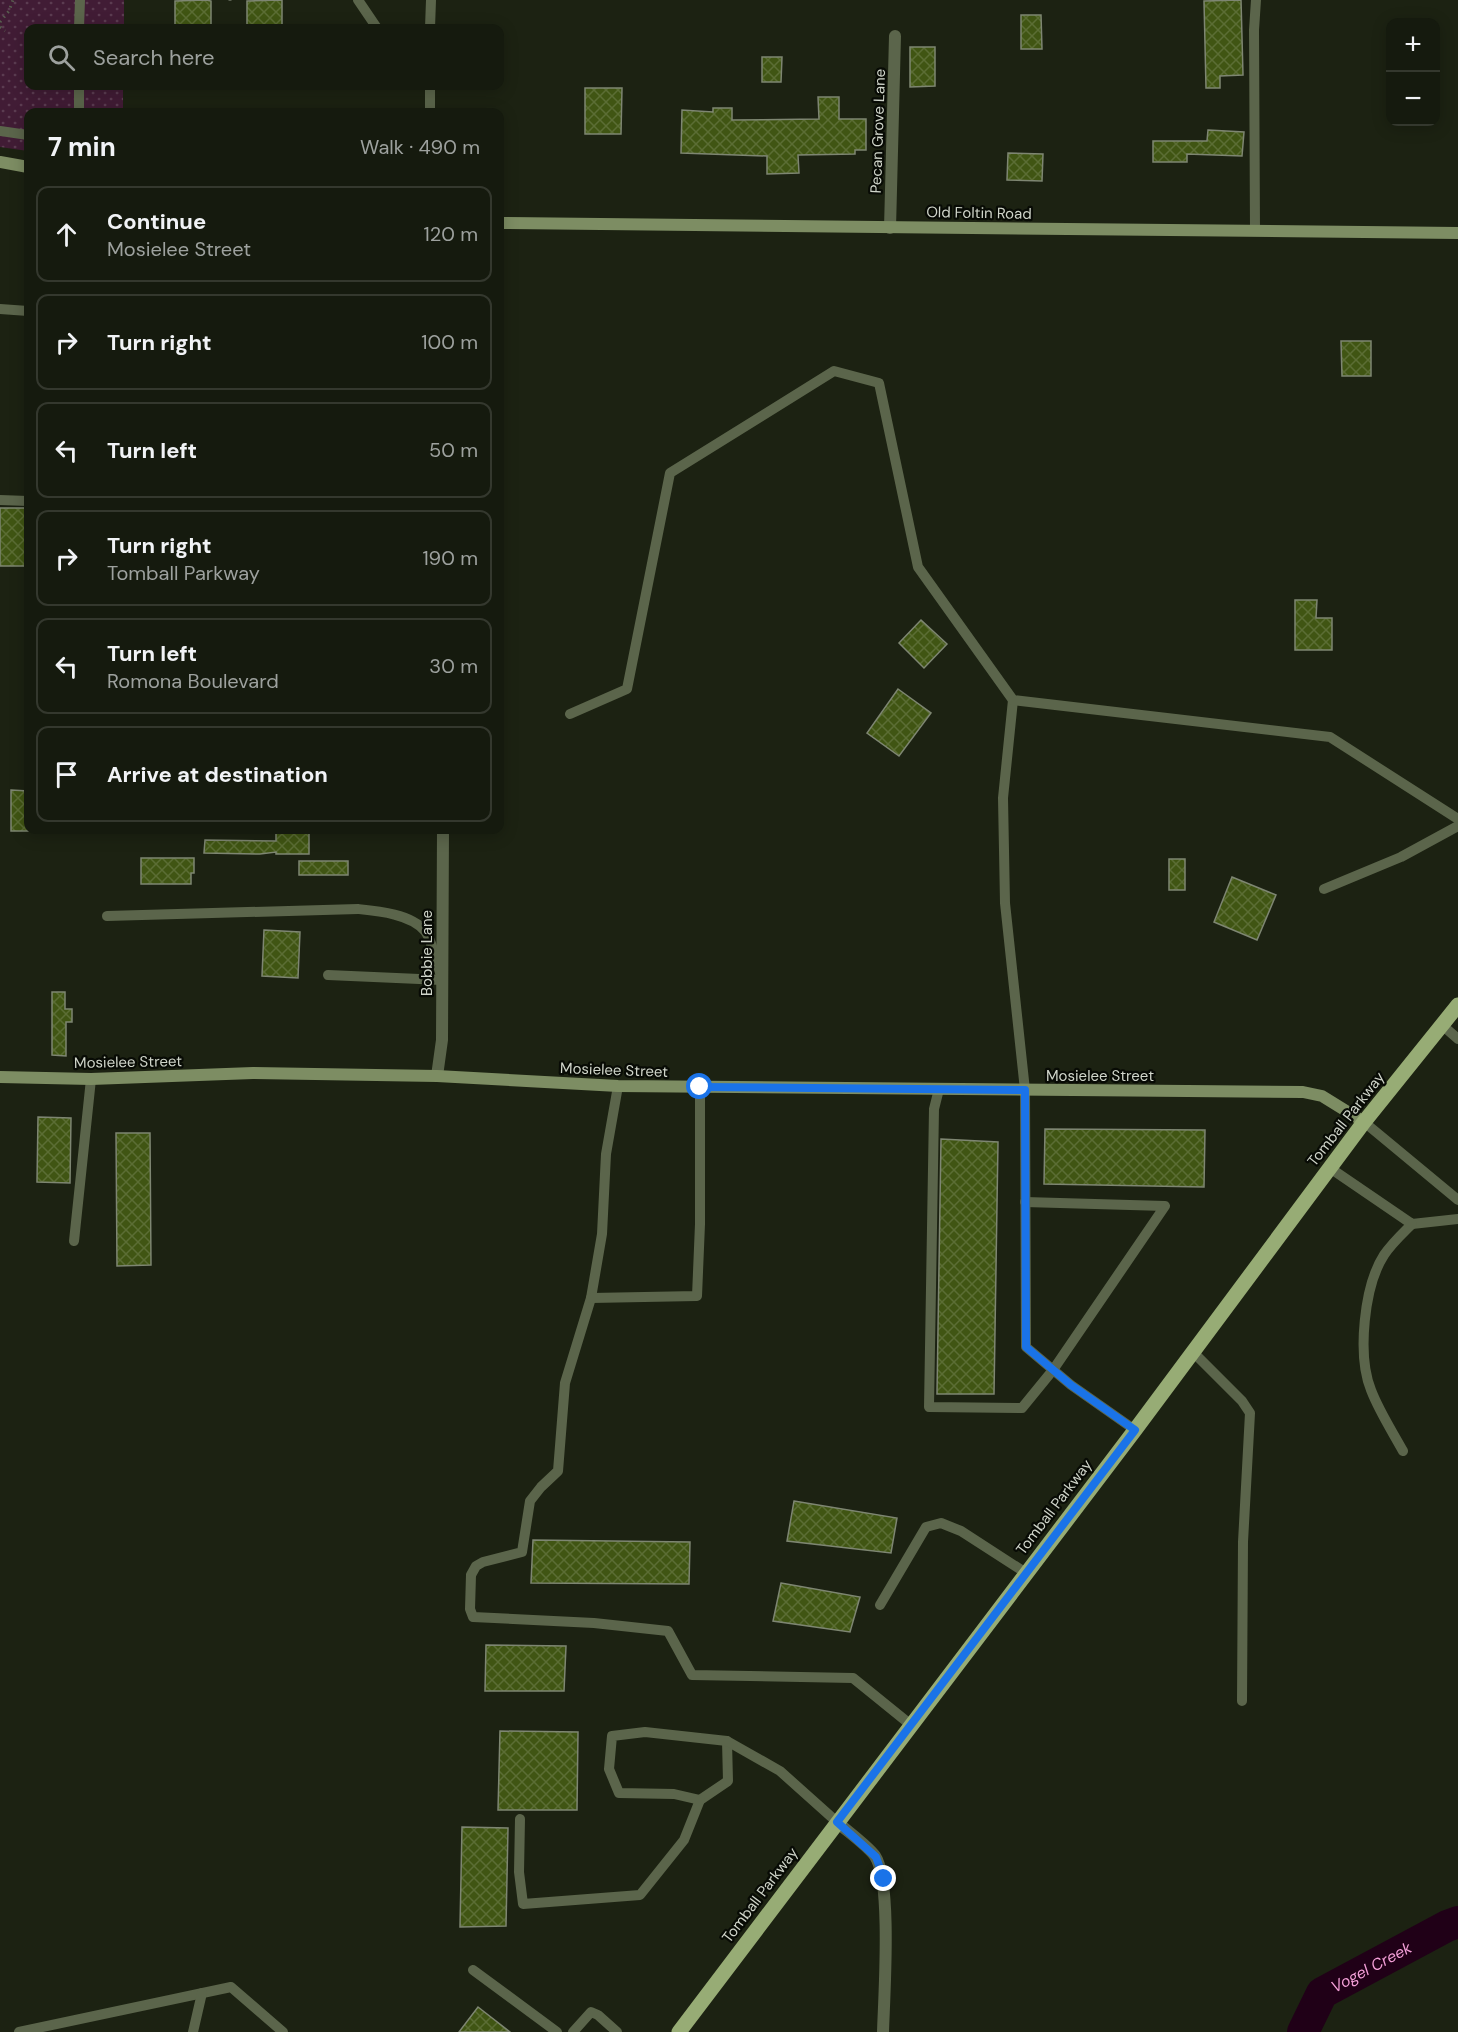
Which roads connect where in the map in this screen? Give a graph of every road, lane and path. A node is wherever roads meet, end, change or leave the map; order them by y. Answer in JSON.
{"nodes":[{"id":1,"x":13,"y":0,"type":"edge"},
{"id":2,"x":80,"y":0,"type":"edge"},
{"id":3,"x":358,"y":0,"type":"edge"},
{"id":4,"x":431,"y":0,"type":"edge"},
{"id":5,"x":1256,"y":0,"type":"edge"},
{"id":6,"x":0,"y":22,"type":"edge"},
{"id":7,"x":79,"y":24,"type":"edge"},
{"id":8,"x":374,"y":24,"type":"edge"},
{"id":9,"x":430,"y":24,"type":"edge"},
{"id":10,"x":0,"y":27,"type":"edge"},
{"id":11,"x":5,"y":31,"type":"dead end"},
{"id":12,"x":896,"y":36,"type":"dead end"},
{"id":13,"x":79,"y":90,"type":"edge"},
{"id":14,"x":430,"y":90,"type":"edge"},
{"id":15,"x":79,"y":108,"type":"edge"},
{"id":16,"x":430,"y":108,"type":"edge"},
{"id":17,"x":0,"y":131,"type":"edge"},
{"id":18,"x":24,"y":134,"type":"edge"},
{"id":19,"x":0,"y":162,"type":"edge"},
{"id":20,"x":24,"y":166,"type":"edge"},
{"id":21,"x":504,"y":223,"type":"edge"},
{"id":22,"x":890,"y":228,"type":"junction"},
{"id":23,"x":1255,"y":231,"type":"junction"},
{"id":24,"x":1458,"y":233,"type":"edge"},
{"id":25,"x":0,"y":309,"type":"edge"},
{"id":26,"x":24,"y":311,"type":"edge"},
{"id":27,"x":0,"y":500,"type":"edge"},
{"id":28,"x":24,"y":501,"type":"edge"},
{"id":29,"x":1013,"y":700,"type":"junction"},
{"id":30,"x":570,"y":714,"type":"dead end"},
{"id":31,"x":1458,"y":819,"type":"edge"},
{"id":32,"x":1458,"y":826,"type":"edge"},
{"id":33,"x":443,"y":834,"type":"edge"},
{"id":34,"x":1324,"y":889,"type":"dead end"},
{"id":35,"x":107,"y":916,"type":"dead end"},
{"id":36,"x":327,"y":975,"type":"dead end"},
{"id":37,"x":442,"y":980,"type":"junction"},
{"id":38,"x":1458,"y":1005,"type":"edge"},
{"id":39,"x":1442,"y":1025,"type":"junction"},
{"id":40,"x":1458,"y":1039,"type":"edge"},
{"id":41,"x":437,"y":1076,"type":"junction"},
{"id":42,"x":0,"y":1077,"type":"edge"},
{"id":43,"x":91,"y":1079,"type":"junction"},
{"id":44,"x":618,"y":1086,"type":"junction"},
{"id":45,"x":700,"y":1087,"type":"junction"},
{"id":46,"x":939,"y":1089,"type":"junction"},
{"id":47,"x":1025,"y":1090,"type":"junction"},
{"id":48,"x":1364,"y":1122,"type":"junction"},
{"id":49,"x":1330,"y":1168,"type":"junction"},
{"id":50,"x":1458,"y":1200,"type":"edge"},
{"id":51,"x":1025,"y":1202,"type":"junction"},
{"id":52,"x":1458,"y":1219,"type":"edge"},
{"id":53,"x":1412,"y":1224,"type":"junction"},
{"id":54,"x":74,"y":1241,"type":"dead end"},
{"id":55,"x":591,"y":1298,"type":"junction"},
{"id":56,"x":1193,"y":1352,"type":"junction"},
{"id":57,"x":1053,"y":1370,"type":"junction"},
{"id":58,"x":1135,"y":1430,"type":"junction"},
{"id":59,"x":1403,"y":1451,"type":"dead end"},
{"id":60,"x":1026,"y":1573,"type":"junction"},
{"id":61,"x":880,"y":1605,"type":"dead end"},
{"id":62,"x":1242,"y":1701,"type":"dead end"},
{"id":63,"x":911,"y":1725,"type":"junction"},
{"id":64,"x":727,"y":1741,"type":"junction"},
{"id":65,"x":700,"y":1800,"type":"junction"},
{"id":66,"x":520,"y":1820,"type":"dead end"},
{"id":67,"x":837,"y":1822,"type":"junction"},
{"id":68,"x":473,"y":1970,"type":"dead end"},
{"id":69,"x":202,"y":1994,"type":"junction"},
{"id":70,"x":19,"y":2032,"type":"edge"},
{"id":71,"x":193,"y":2032,"type":"edge"},
{"id":72,"x":283,"y":2032,"type":"edge"},
{"id":73,"x":557,"y":2032,"type":"edge"},
{"id":74,"x":573,"y":2032,"type":"edge"},
{"id":75,"x":617,"y":2032,"type":"edge"},
{"id":76,"x":679,"y":2032,"type":"edge"},
{"id":77,"x":883,"y":2032,"type":"edge"}],
"edges":[{"from":1,"to":6,"type":"path"},
{"from":2,"to":7,"type":"lane"},
{"from":3,"to":8,"type":"lane"},
{"from":4,"to":9,"type":"lane"},
{"from":5,"to":23,"type":"lane"},
{"from":10,"to":11,"type":"path"},
{"from":12,"to":22,"type":"street","name":"Pecan Grove Lane"},
{"from":13,"to":15,"type":"lane"},
{"from":14,"to":16,"type":"lane"},
{"from":17,"to":18,"type":"lane"},
{"from":19,"to":20,"type":"street"},
{"from":21,"to":22,"type":"street","name":"Old Foltin Road"},
{"from":22,"to":23,"type":"street","name":"Old Foltin Road"},
{"from":23,"to":24,"type":"street","name":"Old Foltin Road"},
{"from":25,"to":26,"type":"lane"},
{"from":27,"to":28,"type":"lane"},
{"from":29,"to":30,"type":"lane"},
{"from":29,"to":31,"type":"lane"},
{"from":29,"to":47,"type":"lane"},
{"from":32,"to":34,"type":"lane"},
{"from":33,"to":37,"type":"street","name":"Bobbie Lane"},
{"from":35,"to":37,"type":"lane"},
{"from":36,"to":37,"type":"lane"},
{"from":37,"to":41,"type":"street","name":"Bobbie Lane"},
{"from":38,"to":39,"type":"main road","name":"Tomball Parkway"},
{"from":39,"to":40,"type":"lane"},
{"from":39,"to":48,"type":"main road","name":"Tomball Parkway"},
{"from":41,"to":43,"type":"street","name":"Mosielee Street"},
{"from":41,"to":44,"type":"street","name":"Mosielee Street"},
{"from":42,"to":43,"type":"street","name":"Mosielee Street"},
{"from":43,"to":54,"type":"lane"},
{"from":44,"to":45,"type":"street","name":"Mosielee Street"},
{"from":44,"to":55,"type":"lane"},
{"from":45,"to":46,"type":"street","name":"Mosielee Street"},
{"from":45,"to":55,"type":"lane"},
{"from":46,"to":47,"type":"street","name":"Mosielee Street"},
{"from":46,"to":57,"type":"lane"},
{"from":47,"to":48,"type":"street","name":"Mosielee Street"},
{"from":47,"to":51,"type":"lane"},
{"from":48,"to":49,"type":"main road","name":"Tomball Parkway"},
{"from":48,"to":50,"type":"lane"},
{"from":49,"to":53,"type":"lane"},
{"from":49,"to":56,"type":"main road","name":"Tomball Parkway"},
{"from":51,"to":57,"type":"lane"},
{"from":51,"to":57,"type":"lane"},
{"from":52,"to":53,"type":"lane"},
{"from":53,"to":59,"type":"lane"},
{"from":55,"to":63,"type":"lane"},
{"from":56,"to":58,"type":"main road","name":"Tomball Parkway"},
{"from":56,"to":62,"type":"lane"},
{"from":57,"to":58,"type":"lane"},
{"from":58,"to":60,"type":"main road","name":"Tomball Parkway"},
{"from":60,"to":61,"type":"lane"},
{"from":60,"to":63,"type":"main road","name":"Tomball Parkway"},
{"from":63,"to":67,"type":"main road","name":"Tomball Parkway"},
{"from":64,"to":65,"type":"lane"},
{"from":64,"to":65,"type":"lane"},
{"from":64,"to":67,"type":"lane"},
{"from":65,"to":66,"type":"lane"},
{"from":67,"to":76,"type":"main road","name":"Tomball Parkway"},
{"from":67,"to":77,"type":"street"},
{"from":68,"to":73,"type":"lane"},
{"from":69,"to":70,"type":"lane"},
{"from":69,"to":71,"type":"lane"},
{"from":69,"to":72,"type":"lane"},
{"from":74,"to":75,"type":"lane"}]}
